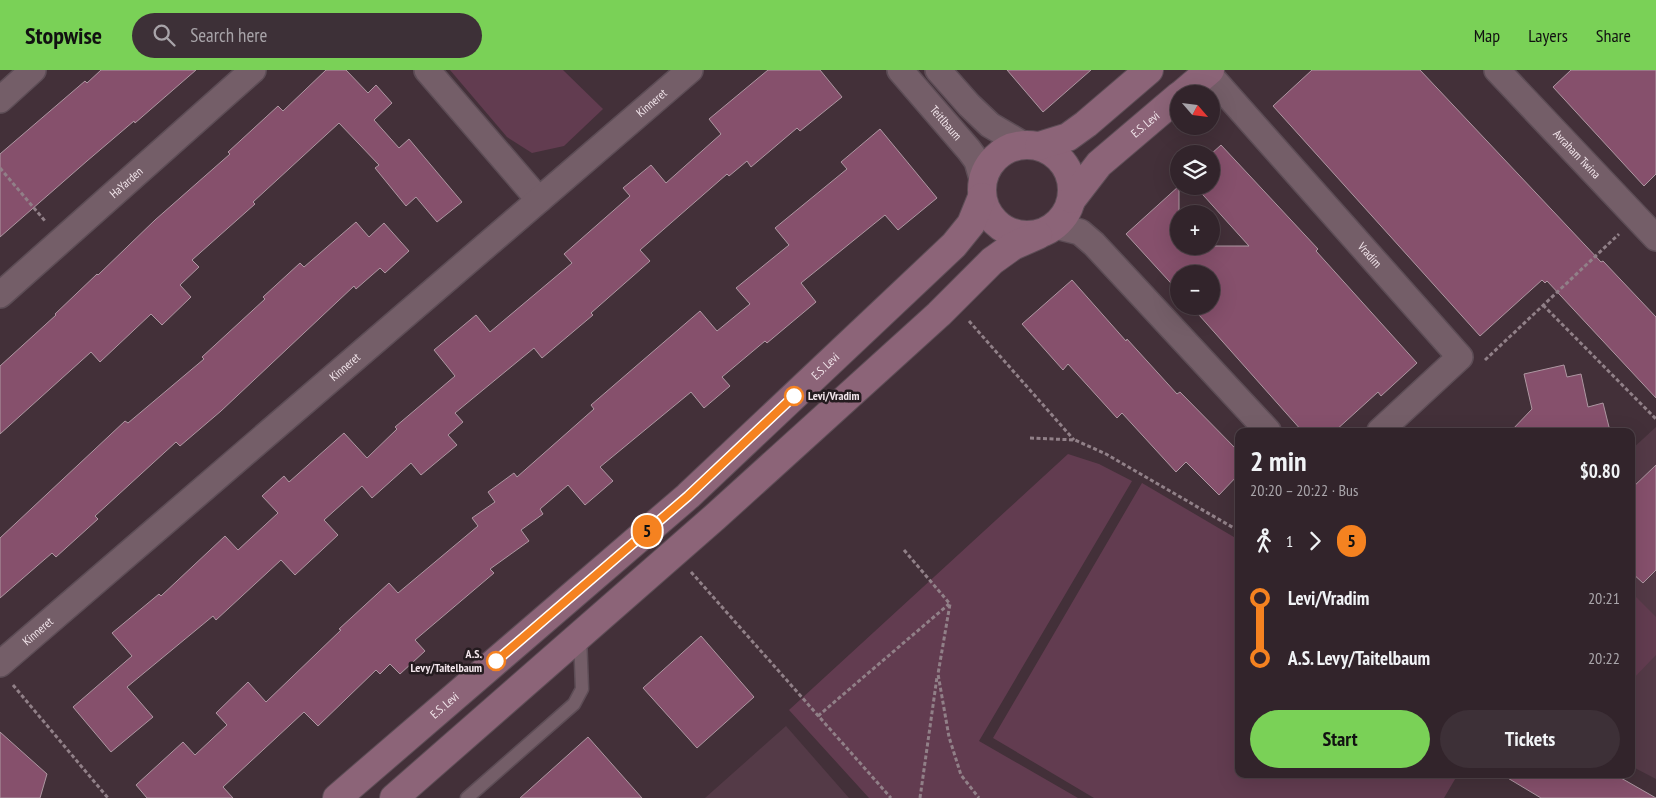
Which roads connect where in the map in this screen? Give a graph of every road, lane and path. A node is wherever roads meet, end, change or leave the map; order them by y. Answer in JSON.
{"nodes":[{"id":1,"x":33,"y":70,"type":"edge"},
{"id":2,"x":253,"y":70,"type":"edge"},
{"id":3,"x":427,"y":70,"type":"edge"},
{"id":4,"x":690,"y":70,"type":"edge"},
{"id":5,"x":900,"y":70,"type":"edge"},
{"id":6,"x":938,"y":70,"type":"edge"},
{"id":7,"x":1149,"y":70,"type":"edge"},
{"id":8,"x":1497,"y":70,"type":"edge"},
{"id":9,"x":1209,"y":71,"type":"edge"},
{"id":10,"x":1193,"y":85,"type":"edge"},
{"id":11,"x":0,"y":100,"type":"edge"},
{"id":12,"x":1170,"y":104,"type":"edge"},
{"id":13,"x":1032,"y":146,"type":"junction"},
{"id":14,"x":0,"y":168,"type":"edge"},
{"id":15,"x":983,"y":190,"type":"junction"},
{"id":16,"x":1072,"y":199,"type":"junction"},
{"id":17,"x":539,"y":200,"type":"junction"},
{"id":18,"x":1636,"y":217,"type":"junction"},
{"id":19,"x":1047,"y":230,"type":"junction"},
{"id":20,"x":1656,"y":238,"type":"edge"},
{"id":21,"x":62,"y":240,"type":"junction"},
{"id":22,"x":0,"y":295,"type":"edge"},
{"id":23,"x":952,"y":301,"type":"junction"},
{"id":24,"x":1543,"y":305,"type":"junction"},
{"id":25,"x":1460,"y":357,"type":"junction"},
{"id":26,"x":1656,"y":419,"type":"edge"},
{"id":27,"x":1265,"y":428,"type":"edge"},
{"id":28,"x":1383,"y":428,"type":"edge"},
{"id":29,"x":1030,"y":438,"type":"dead end"},
{"id":30,"x":1075,"y":440,"type":"junction"},
{"id":31,"x":1235,"y":529,"type":"edge"},
{"id":32,"x":904,"y":550,"type":"dead end"},
{"id":33,"x":674,"y":553,"type":"junction"},
{"id":34,"x":950,"y":604,"type":"junction"},
{"id":35,"x":580,"y":635,"type":"junction"},
{"id":36,"x":6,"y":674,"type":"edge"},
{"id":37,"x":938,"y":674,"type":"junction"},
{"id":38,"x":818,"y":716,"type":"junction"},
{"id":39,"x":108,"y":798,"type":"edge"},
{"id":40,"x":336,"y":798,"type":"edge"},
{"id":41,"x":394,"y":798,"type":"edge"},
{"id":42,"x":467,"y":798,"type":"edge"},
{"id":43,"x":891,"y":798,"type":"edge"},
{"id":44,"x":920,"y":798,"type":"edge"},
{"id":45,"x":978,"y":798,"type":"edge"}],
"edges":[{"from":1,"to":11,"type":"street"},
{"from":2,"to":21,"type":"street","name":"HaYarden"},
{"from":3,"to":17,"type":"street"},
{"from":4,"to":17,"type":"street","name":"Kinneret"},
{"from":5,"to":15,"type":"street","name":"Teitlbaum"},
{"from":6,"to":13,"type":"street"},
{"from":7,"to":13,"type":"main road"},
{"from":8,"to":18,"type":"street","name":"Avraham Twina"},
{"from":9,"to":10,"type":"main road"},
{"from":9,"to":25,"type":"street","name":"Vradim"},
{"from":12,"to":16,"type":"main road","name":"E.S. Levi"},
{"from":13,"to":15,"type":"main road"},
{"from":13,"to":16,"type":"main road"},
{"from":14,"to":21,"type":"path"},
{"from":15,"to":19,"type":"main road"},
{"from":15,"to":40,"type":"main road","name":"E.S. Levi"},
{"from":16,"to":19,"type":"main road"},
{"from":17,"to":36,"type":"street","name":"Kinneret"},
{"from":18,"to":20,"type":"street","name":"Avraham Twina"},
{"from":18,"to":24,"type":"path"},
{"from":19,"to":23,"type":"main road"},
{"from":19,"to":27,"type":"street"},
{"from":21,"to":22,"type":"street","name":"HaYarden"},
{"from":23,"to":30,"type":"path"},
{"from":23,"to":33,"type":"main road"},
{"from":24,"to":25,"type":"path"},
{"from":24,"to":26,"type":"path"},
{"from":25,"to":28,"type":"street"},
{"from":29,"to":30,"type":"path"},
{"from":30,"to":31,"type":"path"},
{"from":32,"to":34,"type":"path"},
{"from":33,"to":35,"type":"main road"},
{"from":33,"to":38,"type":"path"},
{"from":34,"to":37,"type":"path"},
{"from":34,"to":38,"type":"path"},
{"from":35,"to":41,"type":"main road"},
{"from":35,"to":42,"type":"lane"},
{"from":36,"to":39,"type":"path"},
{"from":37,"to":44,"type":"path"},
{"from":37,"to":45,"type":"path"},
{"from":38,"to":43,"type":"path"}]}
